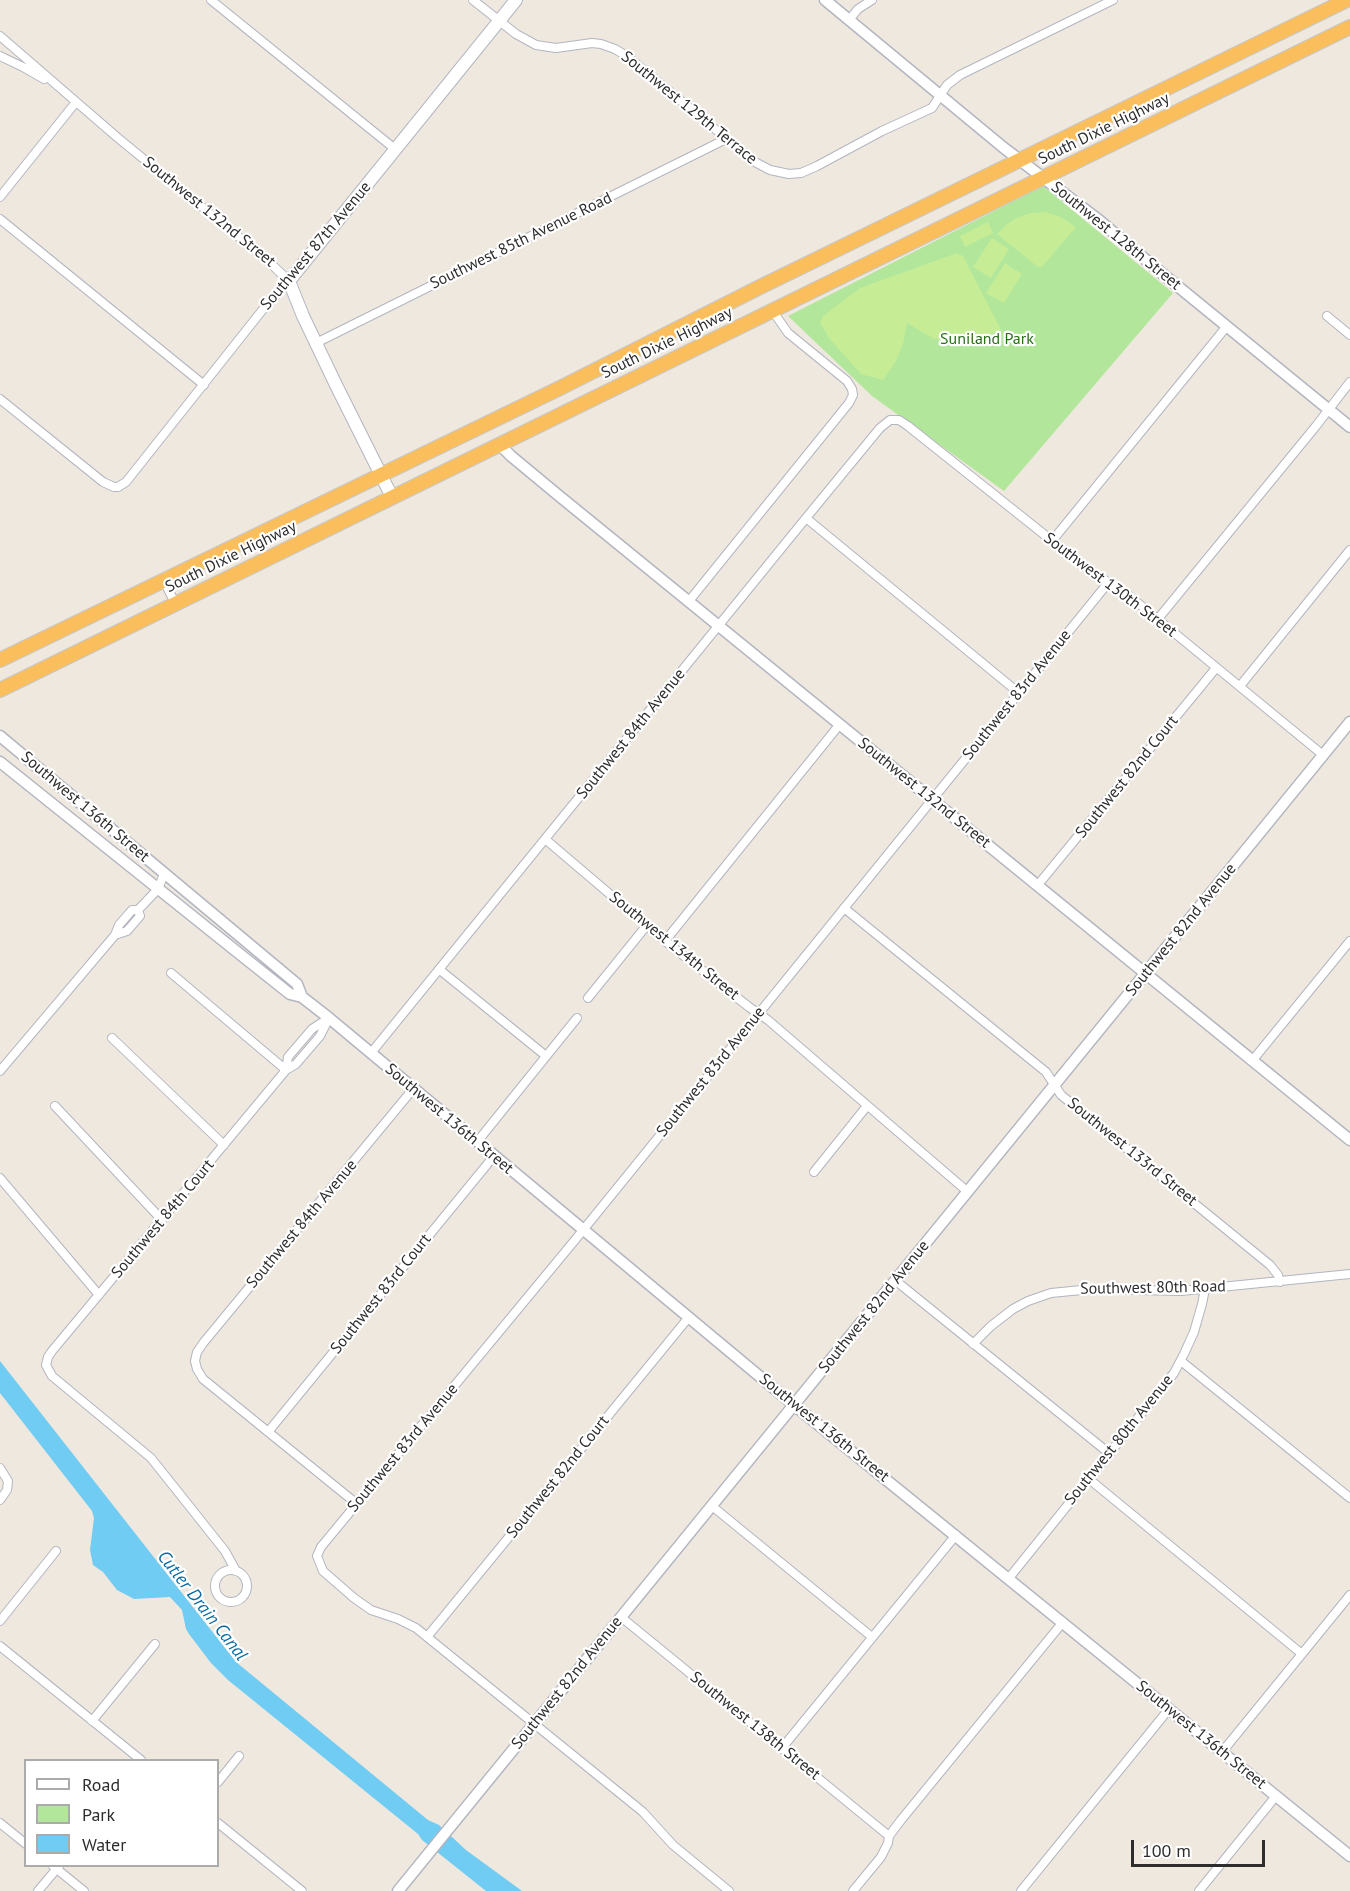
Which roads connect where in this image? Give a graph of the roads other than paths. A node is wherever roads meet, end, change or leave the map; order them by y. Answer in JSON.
{"nodes":[{"id":1,"x":212,"y":0,"type":"edge"},
{"id":2,"x":473,"y":0,"type":"edge"},
{"id":3,"x":516,"y":0,"type":"edge"},
{"id":4,"x":825,"y":0,"type":"edge"},
{"id":5,"x":872,"y":0,"type":"edge"},
{"id":6,"x":1113,"y":0,"type":"edge"},
{"id":7,"x":1347,"y":0,"type":"edge"},
{"id":8,"x":849,"y":20,"type":"junction"},
{"id":9,"x":499,"y":21,"type":"junction"},
{"id":10,"x":1350,"y":27,"type":"edge"},
{"id":11,"x":0,"y":36,"type":"edge"},
{"id":12,"x":0,"y":56,"type":"edge"},
{"id":13,"x":1216,"y":64,"type":"junction"},
{"id":14,"x":1226,"y":87,"type":"junction"},
{"id":15,"x":62,"y":90,"type":"junction"},
{"id":16,"x":940,"y":95,"type":"junction"},
{"id":17,"x":76,"y":102,"type":"junction"},
{"id":18,"x":726,"y":139,"type":"junction"},
{"id":19,"x":395,"y":149,"type":"junction"},
{"id":20,"x":1020,"y":161,"type":"junction"},
{"id":21,"x":1043,"y":177,"type":"junction"},
{"id":22,"x":0,"y":197,"type":"edge"},
{"id":23,"x":0,"y":219,"type":"edge"},
{"id":24,"x":289,"y":281,"type":"junction"},
{"id":25,"x":760,"y":287,"type":"junction"},
{"id":26,"x":772,"y":310,"type":"junction"},
{"id":27,"x":1327,"y":316,"type":"dead end"},
{"id":28,"x":1227,"y":326,"type":"junction"},
{"id":29,"x":1350,"y":335,"type":"edge"},
{"id":30,"x":316,"y":343,"type":"junction"},
{"id":31,"x":1350,"y":382,"type":"edge"},
{"id":32,"x":204,"y":385,"type":"junction"},
{"id":33,"x":0,"y":399,"type":"edge"},
{"id":34,"x":1328,"y":409,"type":"junction"},
{"id":35,"x":895,"y":419,"type":"joint"},
{"id":36,"x":490,"y":422,"type":"junction"},
{"id":37,"x":1350,"y":427,"type":"edge"},
{"id":38,"x":499,"y":444,"type":"junction"},
{"id":39,"x":380,"y":476,"type":"junction"},
{"id":40,"x":392,"y":497,"type":"junction"},
{"id":41,"x":806,"y":518,"type":"junction"},
{"id":42,"x":1052,"y":541,"type":"junction"},
{"id":43,"x":1350,"y":550,"type":"edge"},
{"id":44,"x":164,"y":581,"type":"junction"},
{"id":45,"x":1108,"y":583,"type":"junction"},
{"id":46,"x":688,"y":601,"type":"junction"},
{"id":47,"x":175,"y":603,"type":"junction"},
{"id":48,"x":1157,"y":620,"type":"junction"},
{"id":49,"x":718,"y":626,"type":"junction"},
{"id":50,"x":0,"y":660,"type":"edge"},
{"id":51,"x":1216,"y":668,"type":"junction"},
{"id":52,"x":1240,"y":686,"type":"junction"},
{"id":53,"x":0,"y":690,"type":"edge"},
{"id":54,"x":1019,"y":693,"type":"junction"},
{"id":55,"x":1350,"y":722,"type":"edge"},
{"id":56,"x":840,"y":724,"type":"junction"},
{"id":57,"x":0,"y":736,"type":"edge"},
{"id":58,"x":1323,"y":755,"type":"junction"},
{"id":59,"x":0,"y":762,"type":"edge"},
{"id":60,"x":932,"y":800,"type":"junction"},
{"id":61,"x":545,"y":839,"type":"junction"},
{"id":62,"x":164,"y":874,"type":"junction"},
{"id":63,"x":1037,"y":886,"type":"junction"},
{"id":64,"x":158,"y":889,"type":"junction"},
{"id":65,"x":844,"y":908,"type":"junction"},
{"id":66,"x":647,"y":925,"type":"junction"},
{"id":67,"x":665,"y":941,"type":"junction"},
{"id":68,"x":1350,"y":941,"type":"edge"},
{"id":69,"x":440,"y":970,"type":"junction"},
{"id":70,"x":171,"y":973,"type":"dead end"},
{"id":71,"x":1145,"y":974,"type":"junction"},
{"id":72,"x":302,"y":997,"type":"junction"},
{"id":73,"x":588,"y":998,"type":"dead end"},
{"id":74,"x":759,"y":1013,"type":"junction"},
{"id":75,"x":329,"y":1018,"type":"junction"},
{"id":76,"x":577,"y":1018,"type":"dead end"},
{"id":77,"x":112,"y":1038,"type":"dead end"},
{"id":78,"x":371,"y":1053,"type":"junction"},
{"id":79,"x":546,"y":1056,"type":"junction"},
{"id":80,"x":1252,"y":1061,"type":"junction"},
{"id":81,"x":286,"y":1070,"type":"junction"},
{"id":82,"x":0,"y":1071,"type":"edge"},
{"id":83,"x":1054,"y":1085,"type":"junction"},
{"id":84,"x":413,"y":1089,"type":"junction"},
{"id":85,"x":55,"y":1106,"type":"dead end"},
{"id":86,"x":867,"y":1106,"type":"junction"},
{"id":87,"x":1350,"y":1140,"type":"edge"},
{"id":88,"x":477,"y":1142,"type":"junction"},
{"id":89,"x":224,"y":1145,"type":"junction"},
{"id":90,"x":494,"y":1156,"type":"junction"},
{"id":91,"x":814,"y":1172,"type":"dead end"},
{"id":92,"x":0,"y":1178,"type":"edge"},
{"id":93,"x":968,"y":1192,"type":"junction"},
{"id":94,"x":162,"y":1220,"type":"junction"},
{"id":95,"x":583,"y":1230,"type":"junction"},
{"id":96,"x":1350,"y":1274,"type":"edge"},
{"id":97,"x":896,"y":1281,"type":"junction"},
{"id":98,"x":1280,"y":1282,"type":"junction"},
{"id":99,"x":1204,"y":1289,"type":"junction"},
{"id":100,"x":99,"y":1295,"type":"junction"},
{"id":101,"x":689,"y":1317,"type":"junction"},
{"id":102,"x":973,"y":1344,"type":"junction"},
{"id":103,"x":1181,"y":1361,"type":"junction"},
{"id":104,"x":794,"y":1405,"type":"junction"},
{"id":105,"x":268,"y":1432,"type":"junction"},
{"id":106,"x":1110,"y":1454,"type":"junction"},
{"id":107,"x":0,"y":1468,"type":"edge"},
{"id":108,"x":1089,"y":1479,"type":"junction"},
{"id":109,"x":1350,"y":1498,"type":"edge"},
{"id":110,"x":0,"y":1500,"type":"edge"},
{"id":111,"x":357,"y":1504,"type":"junction"},
{"id":112,"x":712,"y":1506,"type":"junction"},
{"id":113,"x":956,"y":1535,"type":"junction"},
{"id":114,"x":56,"y":1551,"type":"dead end"},
{"id":115,"x":236,"y":1571,"type":"dead end"},
{"id":116,"x":1009,"y":1578,"type":"junction"},
{"id":117,"x":1350,"y":1595,"type":"edge"},
{"id":118,"x":621,"y":1617,"type":"junction"},
{"id":119,"x":0,"y":1621,"type":"edge"},
{"id":120,"x":1063,"y":1622,"type":"junction"},
{"id":121,"x":427,"y":1637,"type":"junction"},
{"id":122,"x":872,"y":1637,"type":"junction"},
{"id":123,"x":155,"y":1644,"type":"dead end"},
{"id":124,"x":0,"y":1646,"type":"edge"},
{"id":125,"x":1302,"y":1654,"type":"junction"},
{"id":126,"x":1169,"y":1709,"type":"junction"},
{"id":127,"x":92,"y":1721,"type":"junction"},
{"id":128,"x":534,"y":1724,"type":"junction"},
{"id":129,"x":782,"y":1748,"type":"junction"},
{"id":130,"x":1222,"y":1752,"type":"junction"},
{"id":131,"x":239,"y":1756,"type":"dead end"},
{"id":132,"x":139,"y":1759,"type":"edge"},
{"id":133,"x":219,"y":1781,"type":"edge"},
{"id":134,"x":1276,"y":1796,"type":"junction"},
{"id":135,"x":0,"y":1823,"type":"edge"},
{"id":136,"x":219,"y":1824,"type":"edge"},
{"id":137,"x":889,"y":1836,"type":"junction"},
{"id":138,"x":24,"y":1842,"type":"edge"},
{"id":139,"x":1350,"y":1856,"type":"edge"},
{"id":140,"x":56,"y":1867,"type":"edge"},
{"id":141,"x":38,"y":1891,"type":"edge"},
{"id":142,"x":84,"y":1891,"type":"edge"},
{"id":143,"x":302,"y":1891,"type":"edge"},
{"id":144,"x":398,"y":1891,"type":"edge"},
{"id":145,"x":729,"y":1891,"type":"edge"},
{"id":146,"x":853,"y":1891,"type":"edge"},
{"id":147,"x":1021,"y":1891,"type":"edge"},
{"id":148,"x":1199,"y":1891,"type":"edge"}],
"edges":[{"from":1,"to":19,"type":"street"},
{"from":2,"to":9,"type":"street","name":"Southwest 129th Terrace"},
{"from":3,"to":9,"type":"main road","name":"Southwest 87th Avenue"},
{"from":4,"to":8,"type":"street","name":"Southwest 128th Street"},
{"from":5,"to":8,"type":"street"},
{"from":6,"to":16,"type":"street"},
{"from":7,"to":13,"type":"highway","name":"South Dixie Highway"},
{"from":8,"to":16,"type":"street","name":"Southwest 128th Street"},
{"from":9,"to":18,"type":"street","name":"Southwest 129th Terrace"},
{"from":9,"to":19,"type":"main road","name":"Southwest 87th Avenue"},
{"from":10,"to":14,"type":"highway","name":"South Dixie Highway"},
{"from":11,"to":15,"type":"street","name":"Southwest 132nd Street"},
{"from":12,"to":15,"type":"street"},
{"from":13,"to":14,"type":"highway"},
{"from":13,"to":20,"type":"highway","name":"South Dixie Highway"},
{"from":14,"to":21,"type":"highway","name":"South Dixie Highway"},
{"from":15,"to":17,"type":"street","name":"Southwest 132nd Street"},
{"from":16,"to":18,"type":"street","name":"Southwest 129th Terrace"},
{"from":16,"to":20,"type":"street","name":"Southwest 128th Street"},
{"from":17,"to":22,"type":"street"},
{"from":17,"to":24,"type":"street","name":"Southwest 132nd Street"},
{"from":18,"to":30,"type":"street","name":"Southwest 85th Avenue Road"},
{"from":19,"to":24,"type":"main road","name":"Southwest 87th Avenue"},
{"from":20,"to":21,"type":"street","name":"Southwest 128th Street"},
{"from":20,"to":25,"type":"highway","name":"South Dixie Highway"},
{"from":21,"to":26,"type":"highway","name":"South Dixie Highway"},
{"from":21,"to":28,"type":"street","name":"Southwest 128th Street"},
{"from":23,"to":32,"type":"street"},
{"from":24,"to":30,"type":"main road","name":"Southwest 132nd Street"},
{"from":24,"to":32,"type":"street","name":"Southwest 87th Avenue"},
{"from":25,"to":26,"type":"highway"},
{"from":25,"to":36,"type":"highway","name":"South Dixie Highway"},
{"from":26,"to":38,"type":"highway","name":"South Dixie Highway"},
{"from":26,"to":46,"type":"street"},
{"from":27,"to":29,"type":"street"},
{"from":28,"to":34,"type":"street","name":"Southwest 128th Street"},
{"from":28,"to":42,"type":"street"},
{"from":30,"to":39,"type":"main road","name":"Southwest 132nd Street"},
{"from":31,"to":34,"type":"street"},
{"from":32,"to":33,"type":"street","name":"Southwest 87th Avenue"},
{"from":34,"to":37,"type":"street","name":"Southwest 128th Street"},
{"from":34,"to":48,"type":"street"},
{"from":35,"to":41,"type":"street","name":"Southwest 84th Avenue"},
{"from":35,"to":42,"type":"street","name":"Southwest 130th Street"},
{"from":36,"to":38,"type":"highway"},
{"from":36,"to":39,"type":"highway","name":"South Dixie Highway"},
{"from":38,"to":40,"type":"highway","name":"South Dixie Highway"},
{"from":38,"to":46,"type":"street","name":"Southwest 132nd Street"},
{"from":39,"to":40,"type":"main road","name":"Southwest 132nd Street"},
{"from":39,"to":44,"type":"highway","name":"South Dixie Highway"},
{"from":40,"to":47,"type":"highway","name":"South Dixie Highway"},
{"from":41,"to":49,"type":"street","name":"Southwest 84th Avenue"},
{"from":41,"to":54,"type":"street"},
{"from":42,"to":45,"type":"street","name":"Southwest 130th Street"},
{"from":43,"to":52,"type":"street"},
{"from":44,"to":47,"type":"street"},
{"from":44,"to":50,"type":"highway","name":"South Dixie Highway"},
{"from":45,"to":48,"type":"street","name":"Southwest 130th Street"},
{"from":45,"to":54,"type":"street","name":"Southwest 83rd Avenue"},
{"from":46,"to":49,"type":"street","name":"Southwest 132nd Street"},
{"from":47,"to":53,"type":"highway","name":"South Dixie Highway"},
{"from":48,"to":51,"type":"street","name":"Southwest 130th Street"},
{"from":49,"to":56,"type":"street","name":"Southwest 132nd Street"},
{"from":49,"to":61,"type":"street","name":"Southwest 84th Avenue"},
{"from":51,"to":52,"type":"street","name":"Southwest 130th Street"},
{"from":51,"to":63,"type":"street","name":"Southwest 82nd Court"},
{"from":52,"to":58,"type":"street","name":"Southwest 130th Street"},
{"from":54,"to":60,"type":"street","name":"Southwest 83rd Avenue"},
{"from":55,"to":58,"type":"street","name":"Southwest 82nd Avenue"},
{"from":56,"to":60,"type":"street","name":"Southwest 132nd Street"},
{"from":56,"to":67,"type":"street"},
{"from":57,"to":62,"type":"street","name":"Southwest 136th Street"},
{"from":58,"to":71,"type":"street","name":"Southwest 82nd Avenue"},
{"from":59,"to":64,"type":"street","name":"Southwest 136th Street"},
{"from":60,"to":63,"type":"street","name":"Southwest 132nd Street"},
{"from":60,"to":65,"type":"street","name":"Southwest 83rd Avenue"},
{"from":61,"to":66,"type":"street","name":"Southwest 134th Street"},
{"from":61,"to":69,"type":"street","name":"Southwest 84th Avenue"},
{"from":62,"to":64,"type":"street"},
{"from":62,"to":72,"type":"street","name":"Southwest 136th Street"},
{"from":63,"to":71,"type":"street","name":"Southwest 132nd Street"},
{"from":64,"to":72,"type":"street","name":"Southwest 136th Street"},
{"from":64,"to":82,"type":"street"},
{"from":65,"to":74,"type":"street","name":"Southwest 83rd Avenue"},
{"from":65,"to":83,"type":"street","name":"Southwest 133rd Street"},
{"from":66,"to":67,"type":"street","name":"Southwest 134th Street"},
{"from":66,"to":73,"type":"street"},
{"from":67,"to":74,"type":"street","name":"Southwest 134th Street"},
{"from":68,"to":80,"type":"street"},
{"from":69,"to":78,"type":"street","name":"Southwest 84th Avenue"},
{"from":69,"to":79,"type":"street"},
{"from":70,"to":81,"type":"street"},
{"from":71,"to":80,"type":"street","name":"Southwest 132nd Street"},
{"from":71,"to":83,"type":"street","name":"Southwest 82nd Avenue"},
{"from":72,"to":75,"type":"street","name":"Southwest 136th Street"},
{"from":74,"to":86,"type":"street","name":"Southwest 134th Street"},
{"from":74,"to":95,"type":"street","name":"Southwest 83rd Avenue"},
{"from":75,"to":78,"type":"street","name":"Southwest 136th Street"},
{"from":75,"to":81,"type":"street","name":"Southwest 84th Court"},
{"from":76,"to":79,"type":"street"},
{"from":77,"to":89,"type":"street"},
{"from":78,"to":84,"type":"street","name":"Southwest 136th Street"},
{"from":79,"to":88,"type":"street"},
{"from":80,"to":87,"type":"street","name":"Southwest 132nd Street"},
{"from":81,"to":89,"type":"street","name":"Southwest 84th Court"},
{"from":83,"to":93,"type":"street","name":"Southwest 82nd Avenue"},
{"from":83,"to":98,"type":"street","name":"Southwest 133rd Street"},
{"from":84,"to":88,"type":"street","name":"Southwest 136th Street"},
{"from":84,"to":105,"type":"street","name":"Southwest 84th Avenue"},
{"from":85,"to":94,"type":"street"},
{"from":86,"to":91,"type":"street"},
{"from":86,"to":93,"type":"street","name":"Southwest 134th Street"},
{"from":88,"to":90,"type":"street","name":"Southwest 136th Street"},
{"from":89,"to":94,"type":"street","name":"Southwest 84th Court"},
{"from":90,"to":95,"type":"street","name":"Southwest 136th Street"},
{"from":90,"to":105,"type":"street","name":"Southwest 83rd Court"},
{"from":92,"to":100,"type":"street"},
{"from":93,"to":97,"type":"street","name":"Southwest 82nd Avenue"},
{"from":94,"to":100,"type":"street","name":"Southwest 84th Court"},
{"from":95,"to":101,"type":"street","name":"Southwest 136th Street"},
{"from":95,"to":111,"type":"street","name":"Southwest 83rd Avenue"},
{"from":96,"to":98,"type":"street","name":"Southwest 80th Road"},
{"from":97,"to":102,"type":"street"},
{"from":97,"to":104,"type":"street","name":"Southwest 82nd Avenue"},
{"from":98,"to":99,"type":"street","name":"Southwest 80th Road"},
{"from":99,"to":102,"type":"street","name":"Southwest 80th Road"},
{"from":99,"to":103,"type":"street","name":"Southwest 80th Avenue"},
{"from":100,"to":115,"type":"street","name":"Southwest 84th Court"},
{"from":101,"to":104,"type":"street","name":"Southwest 136th Street"},
{"from":101,"to":121,"type":"street","name":"Southwest 82nd Court"},
{"from":102,"to":106,"type":"street"},
{"from":103,"to":106,"type":"street","name":"Southwest 80th Avenue"},
{"from":103,"to":109,"type":"street"},
{"from":104,"to":112,"type":"street","name":"Southwest 82nd Avenue"},
{"from":104,"to":113,"type":"street","name":"Southwest 136th Street"},
{"from":105,"to":111,"type":"street"},
{"from":106,"to":108,"type":"street","name":"Southwest 80th Avenue"},
{"from":107,"to":110,"type":"street"},
{"from":108,"to":116,"type":"street","name":"Southwest 80th Avenue"},
{"from":108,"to":125,"type":"street"},
{"from":111,"to":121,"type":"street","name":"Southwest 83rd Avenue"},
{"from":112,"to":118,"type":"street","name":"Southwest 82nd Avenue"},
{"from":112,"to":122,"type":"street"},
{"from":113,"to":116,"type":"street","name":"Southwest 136th Street"},
{"from":113,"to":122,"type":"street"},
{"from":114,"to":119,"type":"street"},
{"from":116,"to":120,"type":"street","name":"Southwest 136th Street"},
{"from":117,"to":125,"type":"street"},
{"from":118,"to":128,"type":"street","name":"Southwest 82nd Avenue"},
{"from":118,"to":129,"type":"street","name":"Southwest 138th Street"},
{"from":120,"to":126,"type":"street","name":"Southwest 136th Street"},
{"from":120,"to":137,"type":"street"},
{"from":121,"to":128,"type":"street"},
{"from":122,"to":129,"type":"street"},
{"from":123,"to":127,"type":"street"},
{"from":124,"to":127,"type":"street"},
{"from":125,"to":130,"type":"street"},
{"from":126,"to":130,"type":"street","name":"Southwest 136th Street"},
{"from":126,"to":147,"type":"street"},
{"from":127,"to":132,"type":"street"},
{"from":128,"to":144,"type":"street","name":"Southwest 82nd Avenue"},
{"from":128,"to":145,"type":"street"},
{"from":129,"to":137,"type":"street","name":"Southwest 138th Street"},
{"from":130,"to":134,"type":"street","name":"Southwest 136th Street"},
{"from":131,"to":133,"type":"street"},
{"from":134,"to":139,"type":"street","name":"Southwest 136th Street"},
{"from":134,"to":148,"type":"street"},
{"from":135,"to":138,"type":"street"},
{"from":136,"to":143,"type":"street"},
{"from":137,"to":146,"type":"street"},
{"from":140,"to":141,"type":"street"},
{"from":140,"to":142,"type":"street"}]}
